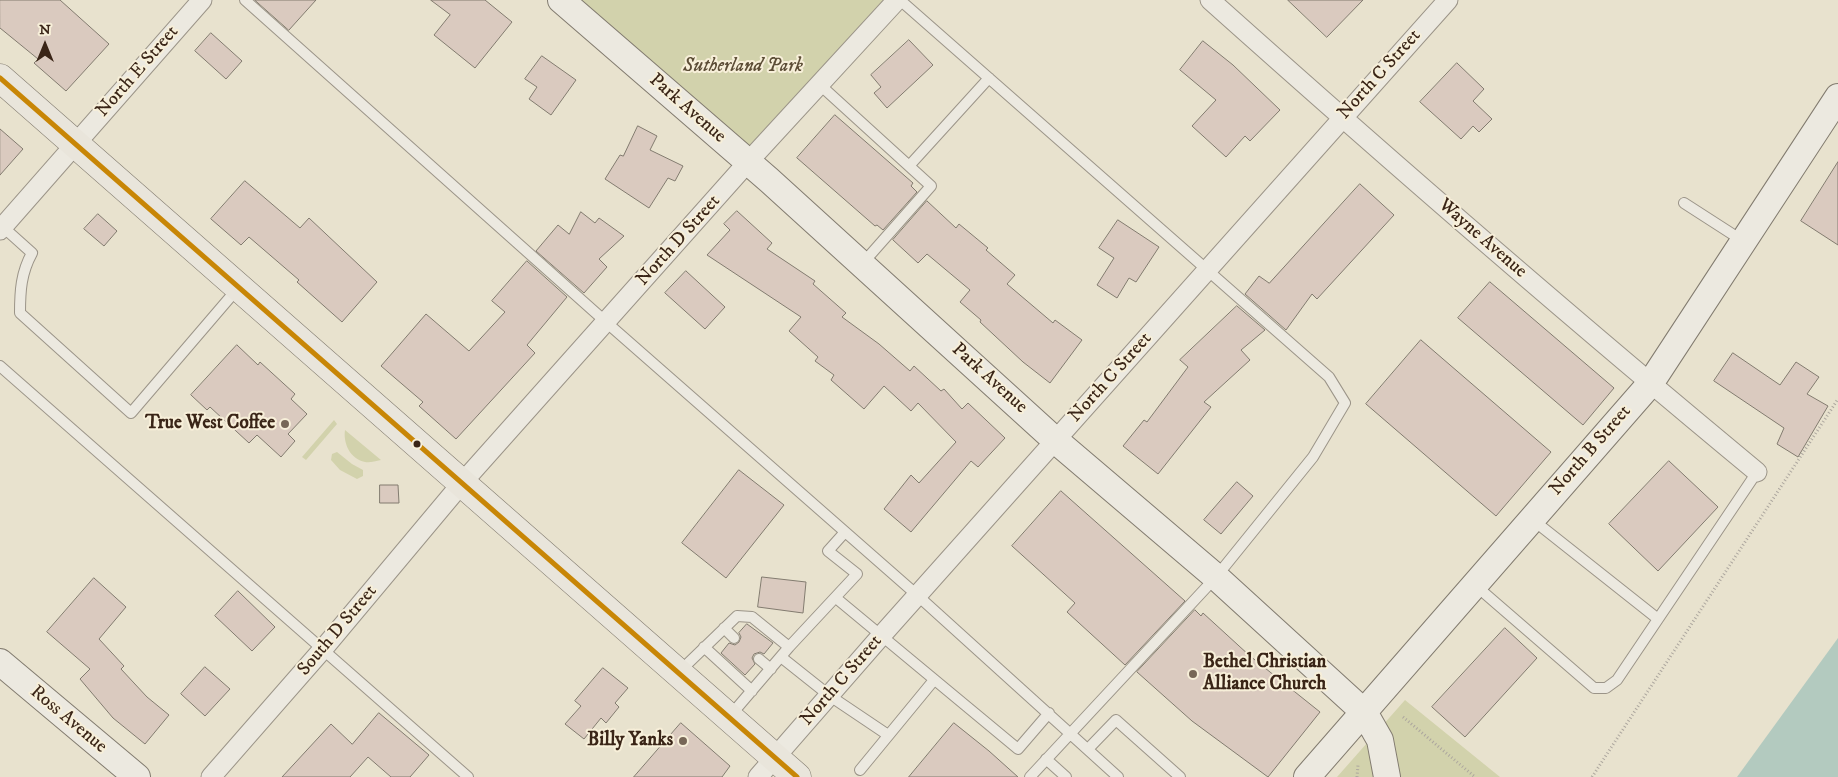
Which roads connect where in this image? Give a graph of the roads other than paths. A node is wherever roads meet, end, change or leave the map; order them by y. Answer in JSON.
{"nodes":[{"id":1,"x":202,"y":0,"type":"edge"},
{"id":2,"x":245,"y":0,"type":"edge"},
{"id":3,"x":561,"y":0,"type":"edge"},
{"id":4,"x":898,"y":0,"type":"edge"},
{"id":5,"x":1210,"y":0,"type":"edge"},
{"id":6,"x":1448,"y":0,"type":"edge"},
{"id":7,"x":0,"y":78,"type":"edge"},
{"id":8,"x":989,"y":78,"type":"junction"},
{"id":9,"x":820,"y":84,"type":"junction"},
{"id":10,"x":1838,"y":97,"type":"edge"},
{"id":11,"x":1342,"y":118,"type":"junction"},
{"id":12,"x":74,"y":144,"type":"junction"},
{"id":13,"x":748,"y":162,"type":"junction"},
{"id":14,"x":909,"y":166,"type":"junction"},
{"id":15,"x":1684,"y":203,"type":"dead end"},
{"id":16,"x":1,"y":228,"type":"edge"},
{"id":17,"x":1744,"y":241,"type":"junction"},
{"id":18,"x":862,"y":264,"type":"junction"},
{"id":19,"x":1208,"y":270,"type":"junction"},
{"id":20,"x":239,"y":287,"type":"junction"},
{"id":21,"x":606,"y":322,"type":"junction"},
{"id":22,"x":0,"y":366,"type":"edge"},
{"id":23,"x":1650,"y":384,"type":"junction"},
{"id":24,"x":1055,"y":440,"type":"junction"},
{"id":25,"x":1757,"y":472,"type":"joint"},
{"id":26,"x":462,"y":483,"type":"junction"},
{"id":27,"x":1532,"y":520,"type":"junction"},
{"id":28,"x":845,"y":532,"type":"junction"},
{"id":29,"x":1216,"y":577,"type":"junction"},
{"id":30,"x":1475,"y":585,"type":"junction"},
{"id":31,"x":917,"y":595,"type":"junction"},
{"id":32,"x":836,"y":598,"type":"junction"},
{"id":33,"x":1658,"y":619,"type":"junction"},
{"id":34,"x":724,"y":628,"type":"junction"},
{"id":35,"x":881,"y":636,"type":"junction"},
{"id":36,"x":734,"y":638,"type":"dead end"},
{"id":37,"x":704,"y":647,"type":"junction"},
{"id":38,"x":789,"y":647,"type":"junction"},
{"id":39,"x":323,"y":650,"type":"junction"},
{"id":40,"x":781,"y":657,"type":"junction"},
{"id":41,"x":759,"y":659,"type":"dead end"},
{"id":42,"x":0,"y":662,"type":"edge"},
{"id":43,"x":771,"y":669,"type":"junction"},
{"id":44,"x":679,"y":672,"type":"junction"},
{"id":45,"x":934,"y":680,"type":"junction"},
{"id":46,"x":752,"y":690,"type":"junction"},
{"id":47,"x":830,"y":696,"type":"junction"},
{"id":48,"x":1364,"y":712,"type":"junction"},
{"id":49,"x":1049,"y":713,"type":"junction"},
{"id":50,"x":729,"y":716,"type":"junction"},
{"id":51,"x":1070,"y":732,"type":"junction"},
{"id":52,"x":888,"y":735,"type":"junction"},
{"id":53,"x":1088,"y":748,"type":"junction"},
{"id":54,"x":1046,"y":759,"type":"junction"},
{"id":55,"x":767,"y":767,"type":"edge"},
{"id":56,"x":860,"y":770,"type":"dead end"},
{"id":57,"x":136,"y":777,"type":"edge"},
{"id":58,"x":211,"y":777,"type":"edge"},
{"id":59,"x":468,"y":777,"type":"edge"},
{"id":60,"x":797,"y":777,"type":"edge"},
{"id":61,"x":1030,"y":777,"type":"edge"},
{"id":62,"x":1066,"y":777,"type":"edge"},
{"id":63,"x":1118,"y":777,"type":"edge"},
{"id":64,"x":1180,"y":777,"type":"edge"},
{"id":65,"x":1307,"y":777,"type":"edge"},
{"id":66,"x":1386,"y":777,"type":"edge"}],
"edges":[{"from":1,"to":12,"type":"street","name":"North E Street"},
{"from":2,"to":21,"type":"lane"},
{"from":3,"to":13,"type":"main road","name":"Park Avenue"},
{"from":4,"to":8,"type":"lane"},
{"from":4,"to":9,"type":"street","name":"North D Street"},
{"from":5,"to":11,"type":"street","name":"Wayne Avenue"},
{"from":6,"to":11,"type":"street","name":"North C Street"},
{"from":7,"to":12,"type":"main road"},
{"from":8,"to":14,"type":"lane"},
{"from":8,"to":19,"type":"lane"},
{"from":9,"to":13,"type":"street","name":"North D Street"},
{"from":9,"to":14,"type":"lane"},
{"from":10,"to":17,"type":"main road","name":"North B Street"},
{"from":11,"to":19,"type":"street","name":"North C Street"},
{"from":11,"to":23,"type":"street","name":"Wayne Avenue"},
{"from":12,"to":16,"type":"street","name":"North E Street"},
{"from":12,"to":20,"type":"main road"},
{"from":13,"to":18,"type":"main road","name":"Park Avenue"},
{"from":13,"to":21,"type":"street","name":"North D Street"},
{"from":14,"to":18,"type":"lane"},
{"from":15,"to":17,"type":"lane"},
{"from":16,"to":20,"type":"lane"},
{"from":17,"to":23,"type":"main road","name":"North B Street"},
{"from":18,"to":24,"type":"main road","name":"Park Avenue"},
{"from":19,"to":24,"type":"street","name":"North C Street"},
{"from":19,"to":29,"type":"lane"},
{"from":20,"to":26,"type":"main road"},
{"from":21,"to":26,"type":"street","name":"North D Street"},
{"from":21,"to":28,"type":"lane"},
{"from":22,"to":39,"type":"lane"},
{"from":23,"to":25,"type":"street","name":"Wayne Avenue"},
{"from":23,"to":27,"type":"main road","name":"North B Street"},
{"from":24,"to":29,"type":"main road","name":"Park Avenue"},
{"from":24,"to":31,"type":"street","name":"North C Street"},
{"from":25,"to":33,"type":"lane"},
{"from":26,"to":39,"type":"street","name":"South D Street"},
{"from":26,"to":44,"type":"main road"},
{"from":27,"to":30,"type":"main road","name":"North B Street"},
{"from":27,"to":33,"type":"lane"},
{"from":28,"to":31,"type":"lane"},
{"from":28,"to":32,"type":"lane"},
{"from":29,"to":48,"type":"main road","name":"Park Avenue"},
{"from":29,"to":51,"type":"lane"},
{"from":30,"to":33,"type":"lane"},
{"from":30,"to":48,"type":"main road","name":"North B Street"},
{"from":31,"to":35,"type":"street","name":"North C Street"},
{"from":31,"to":49,"type":"lane"},
{"from":32,"to":35,"type":"lane"},
{"from":32,"to":38,"type":"lane"},
{"from":34,"to":36,"type":"lane"},
{"from":34,"to":37,"type":"lane"},
{"from":34,"to":38,"type":"lane"},
{"from":35,"to":45,"type":"lane"},
{"from":35,"to":47,"type":"street","name":"North C Street"},
{"from":37,"to":44,"type":"lane"},
{"from":37,"to":46,"type":"lane"},
{"from":38,"to":40,"type":"lane"},
{"from":39,"to":58,"type":"street","name":"South D Street"},
{"from":39,"to":59,"type":"lane"},
{"from":40,"to":43,"type":"lane"},
{"from":40,"to":47,"type":"lane"},
{"from":41,"to":43,"type":"lane"},
{"from":42,"to":57,"type":"main road","name":"Ross Avenue"},
{"from":43,"to":46,"type":"lane"},
{"from":44,"to":50,"type":"main road"},
{"from":45,"to":49,"type":"lane"},
{"from":45,"to":52,"type":"lane"},
{"from":46,"to":50,"type":"lane"},
{"from":47,"to":52,"type":"lane"},
{"from":47,"to":55,"type":"street","name":"North C Street"},
{"from":48,"to":65,"type":"main road","name":"North B Street"},
{"from":48,"to":66,"type":"main road","name":"Park Avenue"},
{"from":49,"to":51,"type":"lane"},
{"from":50,"to":55,"type":"main road"},
{"from":51,"to":53,"type":"lane"},
{"from":51,"to":54,"type":"lane"},
{"from":52,"to":56,"type":"lane"},
{"from":53,"to":63,"type":"lane"},
{"from":53,"to":64,"type":"lane"},
{"from":54,"to":61,"type":"lane"},
{"from":54,"to":62,"type":"lane"},
{"from":55,"to":60,"type":"main road"}]}
